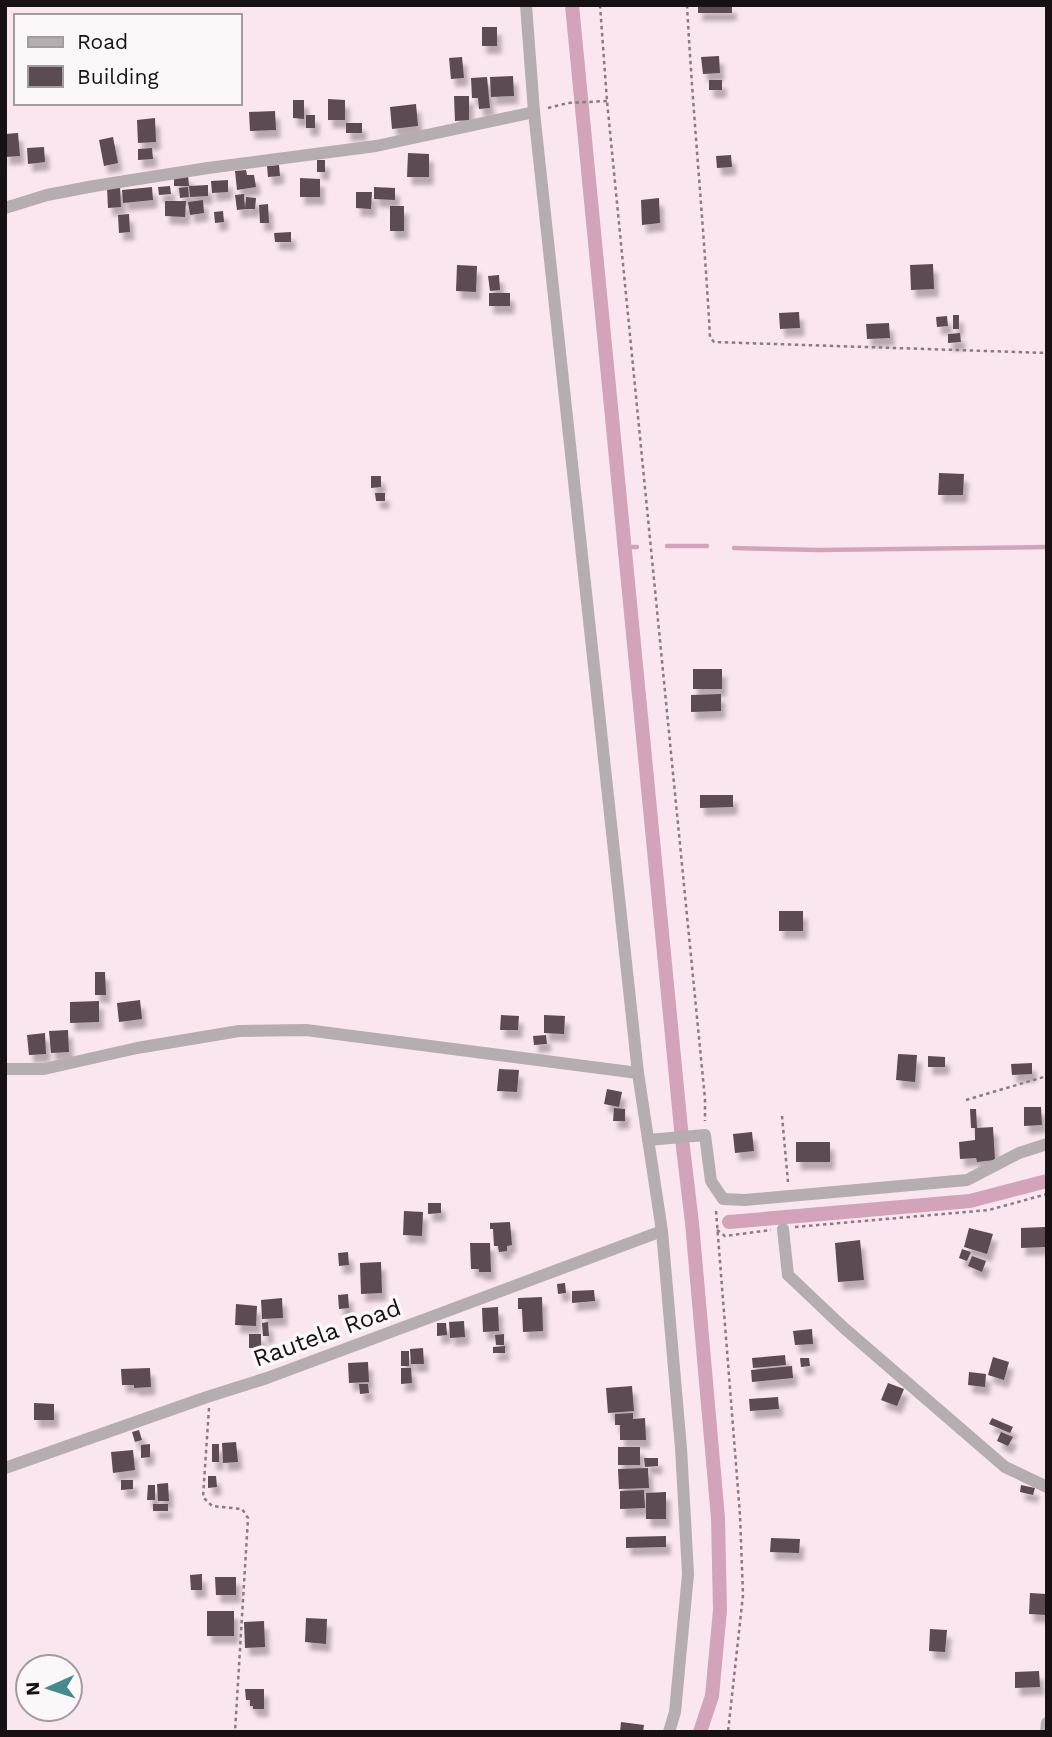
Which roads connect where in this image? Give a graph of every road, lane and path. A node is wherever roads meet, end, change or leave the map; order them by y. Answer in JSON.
{"nodes":[{"id":1,"x":526,"y":5,"type":"edge"},
{"id":2,"x":600,"y":5,"type":"edge"},
{"id":3,"x":687,"y":5,"type":"edge"},
{"id":4,"x":607,"y":101,"type":"junction"},
{"id":5,"x":534,"y":112,"type":"junction"},
{"id":6,"x":5,"y":208,"type":"edge"},
{"id":7,"x":1047,"y":353,"type":"edge"},
{"id":8,"x":5,"y":1069,"type":"edge"},
{"id":9,"x":638,"y":1073,"type":"junction"},
{"id":10,"x":1047,"y":1076,"type":"edge"},
{"id":11,"x":966,"y":1100,"type":"dead end"},
{"id":12,"x":782,"y":1116,"type":"dead end"},
{"id":13,"x":701,"y":1135,"type":"junction"},
{"id":14,"x":653,"y":1140,"type":"junction"},
{"id":15,"x":1047,"y":1144,"type":"edge"},
{"id":16,"x":1047,"y":1194,"type":"edge"},
{"id":17,"x":789,"y":1196,"type":"junction"},
{"id":18,"x":723,"y":1199,"type":"junction"},
{"id":19,"x":783,"y":1229,"type":"junction"},
{"id":20,"x":717,"y":1230,"type":"junction"},
{"id":21,"x":662,"y":1231,"type":"junction"},
{"id":22,"x":207,"y":1396,"type":"junction"},
{"id":23,"x":5,"y":1468,"type":"edge"},
{"id":24,"x":1047,"y":1487,"type":"edge"},
{"id":25,"x":1047,"y":1723,"type":"edge"},
{"id":26,"x":235,"y":1732,"type":"edge"},
{"id":27,"x":669,"y":1732,"type":"edge"},
{"id":28,"x":728,"y":1732,"type":"edge"},
{"id":29,"x":1046,"y":1732,"type":"edge"}],
"edges":[{"from":1,"to":5,"type":"street"},
{"from":2,"to":4,"type":"path"},
{"from":3,"to":7,"type":"path"},
{"from":4,"to":5,"type":"path"},
{"from":4,"to":13,"type":"path"},
{"from":5,"to":6,"type":"street"},
{"from":5,"to":9,"type":"street"},
{"from":8,"to":9,"type":"street"},
{"from":9,"to":14,"type":"street"},
{"from":10,"to":11,"type":"path"},
{"from":12,"to":17,"type":"path"},
{"from":13,"to":14,"type":"street"},
{"from":13,"to":18,"type":"street"},
{"from":14,"to":21,"type":"street"},
{"from":15,"to":17,"type":"street"},
{"from":16,"to":19,"type":"path"},
{"from":17,"to":18,"type":"street"},
{"from":18,"to":20,"type":"path"},
{"from":19,"to":20,"type":"path"},
{"from":19,"to":24,"type":"street"},
{"from":20,"to":28,"type":"path"},
{"from":21,"to":22,"type":"street","name":"Rautela Road"},
{"from":21,"to":27,"type":"street"},
{"from":22,"to":23,"type":"street","name":"Rautela Road"},
{"from":22,"to":26,"type":"path"},
{"from":25,"to":29,"type":"street"}]}
